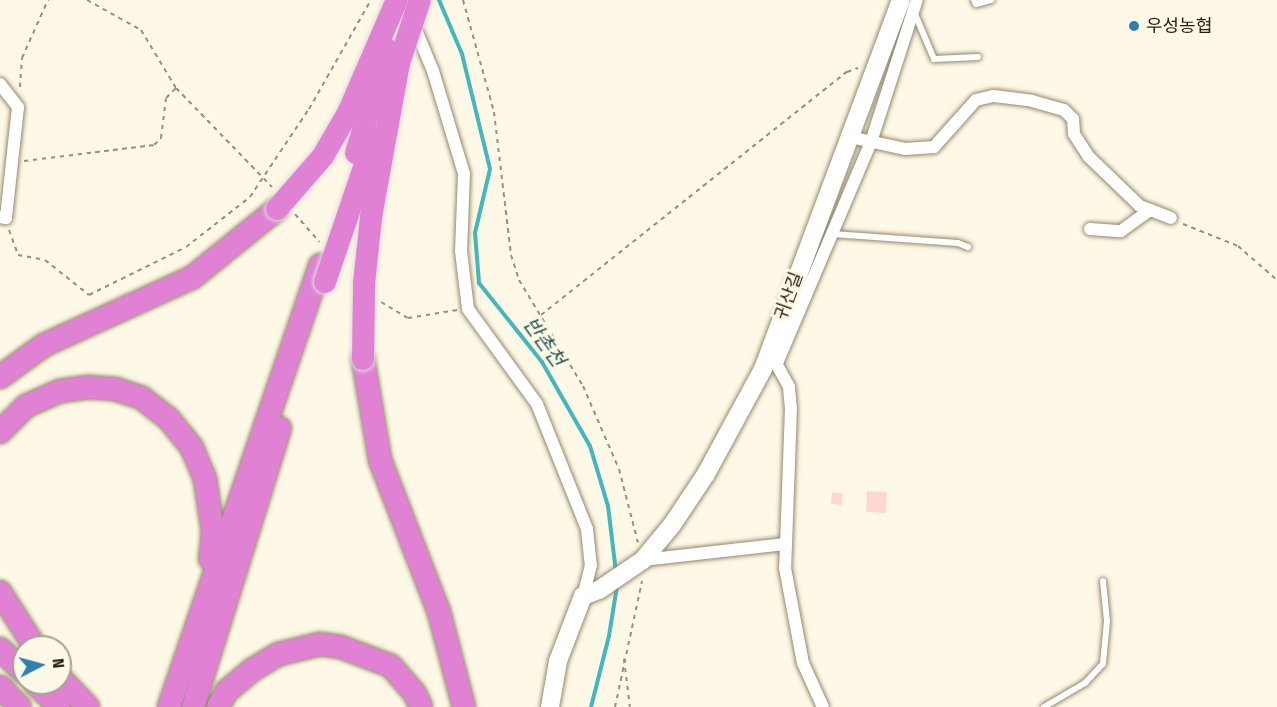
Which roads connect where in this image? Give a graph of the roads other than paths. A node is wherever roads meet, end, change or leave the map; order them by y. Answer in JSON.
{"nodes":[{"id":1,"x":398,"y":0,"type":"edge"},
{"id":2,"x":404,"y":0,"type":"edge"},
{"id":3,"x":420,"y":0,"type":"edge"},
{"id":4,"x":901,"y":0,"type":"edge"},
{"id":5,"x":917,"y":0,"type":"edge"},
{"id":6,"x":975,"y":0,"type":"edge"},
{"id":7,"x":991,"y":0,"type":"edge"},
{"id":8,"x":915,"y":13,"type":"junction"},
{"id":9,"x":978,"y":57,"type":"dead end"},
{"id":10,"x":399,"y":63,"type":"junction"},
{"id":11,"x":0,"y":84,"type":"edge"},
{"id":12,"x":850,"y":137,"type":"junction"},
{"id":13,"x":871,"y":142,"type":"junction"},
{"id":14,"x":1150,"y":210,"type":"junction"},
{"id":15,"x":3,"y":218,"type":"edge"},
{"id":16,"x":1171,"y":218,"type":"road end"},
{"id":17,"x":1090,"y":229,"type":"dead end"},
{"id":18,"x":832,"y":234,"type":"junction"},
{"id":19,"x":968,"y":247,"type":"dead end"},
{"id":20,"x":323,"y":265,"type":"junction"},
{"id":21,"x":773,"y":357,"type":"junction"},
{"id":22,"x":0,"y":377,"type":"edge"},
{"id":23,"x":0,"y":432,"type":"edge"},
{"id":24,"x":784,"y":544,"type":"junction"},
{"id":25,"x":638,"y":564,"type":"junction"},
{"id":26,"x":1103,"y":581,"type":"dead end"},
{"id":27,"x":0,"y":592,"type":"edge"},
{"id":28,"x":591,"y":593,"type":"junction"},
{"id":29,"x":0,"y":624,"type":"edge"},
{"id":30,"x":13,"y":635,"type":"edge"},
{"id":31,"x":27,"y":635,"type":"edge"},
{"id":32,"x":0,"y":649,"type":"edge"},
{"id":33,"x":12,"y":660,"type":"edge"},
{"id":34,"x":180,"y":674,"type":"junction"},
{"id":35,"x":0,"y":687,"type":"edge"},
{"id":36,"x":72,"y":690,"type":"edge"},
{"id":37,"x":47,"y":695,"type":"edge"},
{"id":38,"x":20,"y":707,"type":"edge"},
{"id":39,"x":59,"y":707,"type":"edge"},
{"id":40,"x":88,"y":707,"type":"edge"},
{"id":41,"x":169,"y":707,"type":"edge"},
{"id":42,"x":193,"y":707,"type":"edge"},
{"id":43,"x":218,"y":707,"type":"edge"},
{"id":44,"x":421,"y":707,"type":"edge"},
{"id":45,"x":464,"y":707,"type":"edge"},
{"id":46,"x":550,"y":707,"type":"edge"},
{"id":47,"x":823,"y":707,"type":"edge"},
{"id":48,"x":1044,"y":707,"type":"edge"}],
"edges":[{"from":1,"to":22,"type":"highway","bridge":true},
{"from":2,"to":20,"type":"highway","bridge":true},
{"from":2,"to":28,"type":"street"},
{"from":3,"to":10,"type":"highway","bridge":true},
{"from":4,"to":12,"type":"street","name":"귀산길"},
{"from":5,"to":8,"type":"street"},
{"from":6,"to":7,"type":"lane"},
{"from":8,"to":9,"type":"lane"},
{"from":8,"to":13,"type":"street"},
{"from":10,"to":20,"type":"highway","bridge":true},
{"from":10,"to":45,"type":"highway","bridge":true},
{"from":11,"to":15,"type":"street"},
{"from":12,"to":13,"type":"street"},
{"from":12,"to":21,"type":"street","name":"귀산길"},
{"from":13,"to":14,"type":"street"},
{"from":13,"to":18,"type":"street"},
{"from":14,"to":16,"type":"street"},
{"from":14,"to":17,"type":"street"},
{"from":18,"to":19,"type":"lane"},
{"from":18,"to":21,"type":"street"},
{"from":20,"to":34,"type":"highway"},
{"from":20,"to":42,"type":"highway"},
{"from":21,"to":24,"type":"street"},
{"from":21,"to":25,"type":"street","name":"귀산길"},
{"from":23,"to":34,"type":"highway"},
{"from":24,"to":25,"type":"street"},
{"from":24,"to":47,"type":"street"},
{"from":25,"to":28,"type":"street"},
{"from":26,"to":48,"type":"lane"},
{"from":27,"to":31,"type":"highway"},
{"from":28,"to":46,"type":"street"},
{"from":29,"to":30,"type":"highway"},
{"from":32,"to":33,"type":"highway"},
{"from":34,"to":41,"type":"highway"},
{"from":35,"to":38,"type":"highway"},
{"from":36,"to":40,"type":"highway"},
{"from":37,"to":39,"type":"highway"},
{"from":43,"to":44,"type":"highway"}]}
